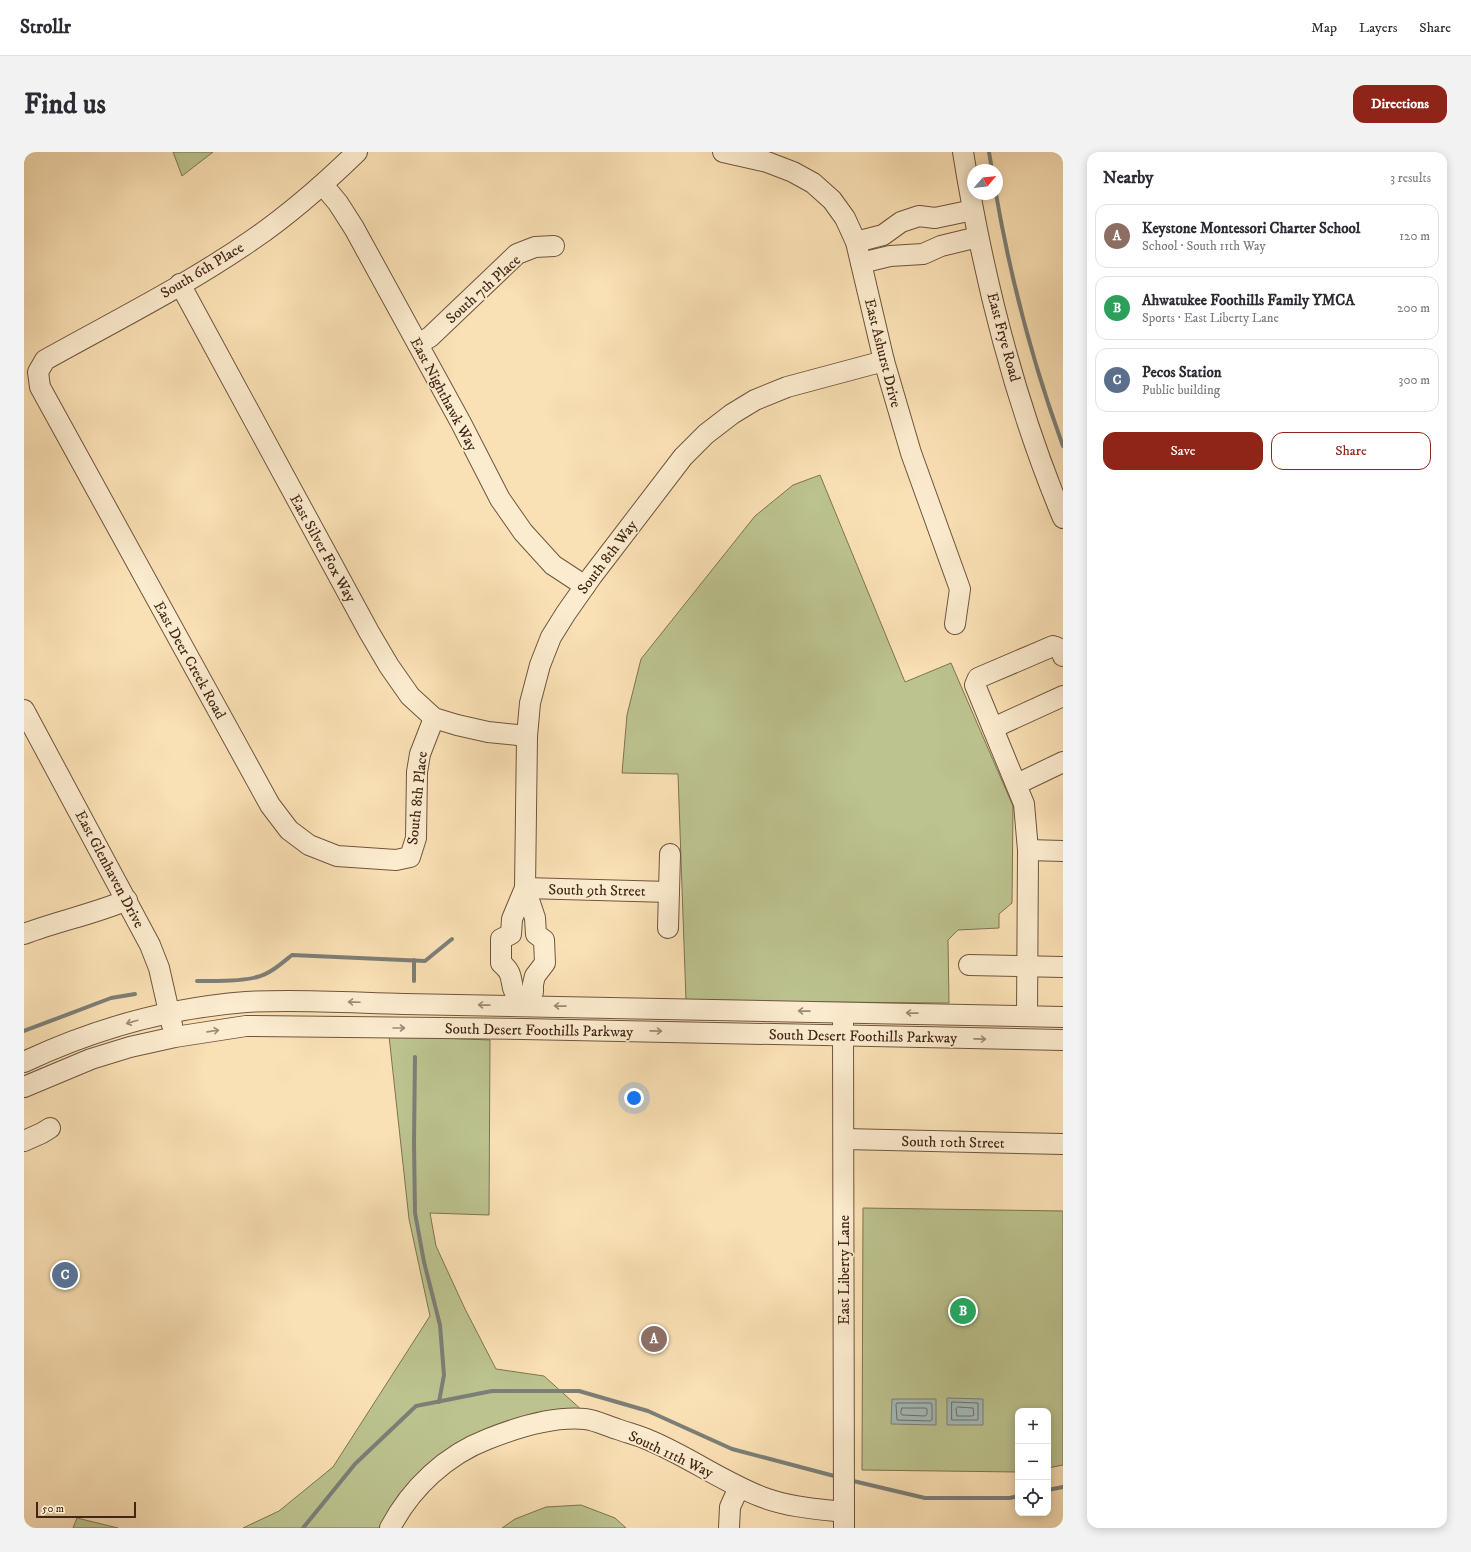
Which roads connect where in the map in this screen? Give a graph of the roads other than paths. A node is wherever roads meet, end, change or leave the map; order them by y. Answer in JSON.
{"nodes":[{"id":1,"x":357,"y":152,"type":"edge"},
{"id":2,"x":723,"y":152,"type":"edge"},
{"id":3,"x":963,"y":152,"type":"edge"},
{"id":4,"x":323,"y":185,"type":"junction"},
{"id":5,"x":973,"y":210,"type":"junction"},
{"id":6,"x":936,"y":218,"type":"junction"},
{"id":7,"x":901,"y":222,"type":"junction"},
{"id":8,"x":978,"y":237,"type":"junction"},
{"id":9,"x":856,"y":242,"type":"junction"},
{"id":10,"x":554,"y":246,"type":"dead end"},
{"id":11,"x":941,"y":246,"type":"junction"},
{"id":12,"x":908,"y":255,"type":"junction"},
{"id":13,"x":861,"y":264,"type":"junction"},
{"id":14,"x":180,"y":284,"type":"junction"},
{"id":15,"x":418,"y":344,"type":"junction"},
{"id":16,"x":884,"y":361,"type":"junction"},
{"id":17,"x":38,"y":372,"type":"joint"},
{"id":18,"x":1063,"y":518,"type":"edge"},
{"id":19,"x":585,"y":586,"type":"junction"},
{"id":20,"x":955,"y":624,"type":"dead end"},
{"id":21,"x":1063,"y":656,"type":"edge"},
{"id":22,"x":1063,"y":696,"type":"edge"},
{"id":23,"x":24,"y":710,"type":"edge"},
{"id":24,"x":434,"y":718,"type":"junction"},
{"id":25,"x":993,"y":728,"type":"junction"},
{"id":26,"x":527,"y":736,"type":"junction"},
{"id":27,"x":1063,"y":762,"type":"edge"},
{"id":28,"x":1017,"y":784,"type":"junction"},
{"id":29,"x":1028,"y":850,"type":"junction"},
{"id":30,"x":1063,"y":851,"type":"edge"},
{"id":31,"x":670,"y":854,"type":"dead end"},
{"id":32,"x":410,"y":857,"type":"joint"},
{"id":33,"x":525,"y":888,"type":"junction"},
{"id":34,"x":669,"y":892,"type":"junction"},
{"id":35,"x":127,"y":900,"type":"junction"},
{"id":36,"x":668,"y":928,"type":"dead end"},
{"id":37,"x":24,"y":934,"type":"edge"},
{"id":38,"x":511,"y":934,"type":"junction"},
{"id":39,"x":536,"y":934,"type":"junction"},
{"id":40,"x":969,"y":965,"type":"dead end"},
{"id":41,"x":1027,"y":966,"type":"junction"},
{"id":42,"x":1063,"y":967,"type":"edge"},
{"id":43,"x":508,"y":970,"type":"junction"},
{"id":44,"x":538,"y":970,"type":"junction"},
{"id":45,"x":522,"y":1006,"type":"junction"},
{"id":46,"x":170,"y":1012,"type":"junction"},
{"id":47,"x":843,"y":1012,"type":"junction"},
{"id":48,"x":1027,"y":1016,"type":"junction"},
{"id":49,"x":1063,"y":1017,"type":"edge"},
{"id":50,"x":843,"y":1036,"type":"junction"},
{"id":51,"x":175,"y":1037,"type":"junction"},
{"id":52,"x":1063,"y":1040,"type":"edge"},
{"id":53,"x":24,"y":1062,"type":"edge"},
{"id":54,"x":24,"y":1087,"type":"edge"},
{"id":55,"x":50,"y":1128,"type":"dead end"},
{"id":56,"x":844,"y":1139,"type":"junction"},
{"id":57,"x":24,"y":1141,"type":"edge"},
{"id":58,"x":1063,"y":1144,"type":"edge"},
{"id":59,"x":739,"y":1487,"type":"junction"},
{"id":60,"x":845,"y":1513,"type":"edge"},
{"id":61,"x":390,"y":1528,"type":"edge"},
{"id":62,"x":729,"y":1528,"type":"edge"}],
"edges":[{"from":1,"to":4,"type":"street","name":"South 6th Place"},
{"from":2,"to":9,"type":"street","name":"East Ashurst Drive"},
{"from":3,"to":5,"type":"street","name":"East Frye Road"},
{"from":4,"to":14,"type":"street","name":"South 6th Place"},
{"from":4,"to":15,"type":"street","name":"East Nighthawk Way"},
{"from":5,"to":6,"type":"street"},
{"from":5,"to":8,"type":"street","name":"East Frye Road"},
{"from":6,"to":7,"type":"street"},
{"from":6,"to":11,"type":"street"},
{"from":7,"to":9,"type":"street"},
{"from":7,"to":12,"type":"street"},
{"from":8,"to":11,"type":"street"},
{"from":8,"to":18,"type":"street","name":"East Frye Road"},
{"from":9,"to":13,"type":"street","name":"East Ashurst Drive"},
{"from":10,"to":15,"type":"street","name":"South 7th Place"},
{"from":11,"to":12,"type":"street"},
{"from":12,"to":13,"type":"street"},
{"from":13,"to":16,"type":"street","name":"East Ashurst Drive"},
{"from":14,"to":17,"type":"street","name":"South 6th Place"},
{"from":14,"to":24,"type":"street","name":"East Silver Fox Way"},
{"from":15,"to":19,"type":"street","name":"East Nighthawk Way"},
{"from":16,"to":19,"type":"street","name":"South 8th Way"},
{"from":16,"to":20,"type":"street","name":"East Ashurst Drive"},
{"from":17,"to":32,"type":"street","name":"East Deer Creek Road"},
{"from":19,"to":26,"type":"street","name":"South 8th Way"},
{"from":21,"to":25,"type":"street"},
{"from":22,"to":25,"type":"street"},
{"from":23,"to":35,"type":"street","name":"East Glenhaven Drive"},
{"from":24,"to":26,"type":"street","name":"East Silver Fox Way"},
{"from":24,"to":32,"type":"street","name":"South 8th Place"},
{"from":25,"to":28,"type":"street"},
{"from":26,"to":33,"type":"street","name":"South 8th Way"},
{"from":27,"to":28,"type":"street"},
{"from":28,"to":29,"type":"street"},
{"from":29,"to":30,"type":"street"},
{"from":29,"to":41,"type":"street"},
{"from":31,"to":34,"type":"street"},
{"from":33,"to":34,"type":"street","name":"South 9th Street"},
{"from":33,"to":38,"type":"street","name":"South 8th Way"},
{"from":33,"to":39,"type":"street","name":"South 8th Way"},
{"from":34,"to":36,"type":"street"},
{"from":35,"to":37,"type":"street"},
{"from":35,"to":46,"type":"street","name":"East Glenhaven Drive"},
{"from":38,"to":39,"type":"street"},
{"from":38,"to":43,"type":"street","name":"South 8th Way"},
{"from":39,"to":44,"type":"street","name":"South 8th Way"},
{"from":40,"to":41,"type":"street"},
{"from":41,"to":42,"type":"street"},
{"from":41,"to":48,"type":"street"},
{"from":43,"to":44,"type":"street"},
{"from":43,"to":45,"type":"street","name":"South 8th Way"},
{"from":44,"to":45,"type":"street","name":"South 8th Way"},
{"from":45,"to":46,"type":"street","name":"South Desert Foothills Parkway","one_way":true},
{"from":47,"to":45,"type":"street","name":"South Desert Foothills Parkway","one_way":true},
{"from":46,"to":51,"type":"street","name":"East Glenhaven Drive"},
{"from":46,"to":53,"type":"street","name":"South Desert Foothills Parkway","one_way":true},
{"from":48,"to":47,"type":"street","name":"South Desert Foothills Parkway","one_way":true},
{"from":47,"to":50,"type":"street","name":"East Liberty Lane"},
{"from":48,"to":49,"type":"street","name":"South Desert Foothills Parkway"},
{"from":51,"to":50,"type":"street","name":"South Desert Foothills Parkway","one_way":true},
{"from":50,"to":52,"type":"street","name":"South Desert Foothills Parkway","one_way":true},
{"from":50,"to":56,"type":"street","name":"East Liberty Lane"},
{"from":51,"to":54,"type":"street","name":"South Desert Foothills Parkway"},
{"from":55,"to":57,"type":"street"},
{"from":56,"to":58,"type":"street","name":"South 10th Street"},
{"from":56,"to":60,"type":"street","name":"East Liberty Lane"},
{"from":59,"to":60,"type":"street","name":"South 11th Way"},
{"from":59,"to":61,"type":"street","name":"South 11th Way"},
{"from":59,"to":62,"type":"street"}]}
